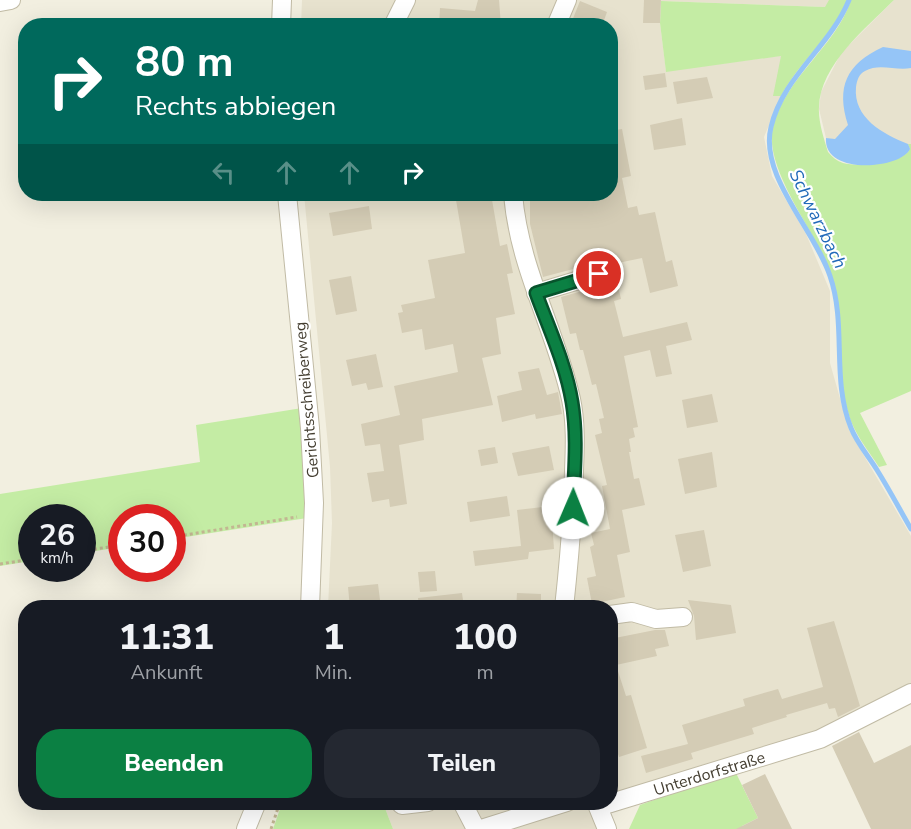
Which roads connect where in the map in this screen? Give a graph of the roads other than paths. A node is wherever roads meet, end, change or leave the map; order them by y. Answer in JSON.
{"nodes":[{"id":1,"x":10,"y":0,"type":"edge"},
{"id":2,"x":282,"y":0,"type":"edge"},
{"id":3,"x":406,"y":0,"type":"edge"},
{"id":4,"x":567,"y":0,"type":"edge"},
{"id":5,"x":0,"y":2,"type":"edge"},
{"id":6,"x":281,"y":18,"type":"edge"},
{"id":7,"x":397,"y":18,"type":"edge"},
{"id":8,"x":559,"y":18,"type":"edge"},
{"id":9,"x":288,"y":201,"type":"edge"},
{"id":10,"x":514,"y":201,"type":"edge"},
{"id":11,"x":599,"y":274,"type":"dead end"},
{"id":12,"x":536,"y":293,"type":"junction"},
{"id":13,"x":310,"y":600,"type":"edge"},
{"id":14,"x":565,"y":600,"type":"edge"},
{"id":15,"x":618,"y":614,"type":"edge"},
{"id":16,"x":682,"y":617,"type":"dead end"},
{"id":17,"x":911,"y":693,"type":"edge"},
{"id":18,"x":618,"y":799,"type":"edge"},
{"id":19,"x":254,"y":810,"type":"edge"},
{"id":20,"x":466,"y":810,"type":"edge"},
{"id":21,"x":542,"y":810,"type":"edge"},
{"id":22,"x":599,"y":810,"type":"edge"},
{"id":23,"x":246,"y":829,"type":"edge"},
{"id":24,"x":476,"y":829,"type":"edge"},
{"id":25,"x":481,"y":829,"type":"edge"},
{"id":26,"x":607,"y":829,"type":"edge"}],
"edges":[{"from":1,"to":5,"type":"street"},
{"from":2,"to":6,"type":"street"},
{"from":3,"to":7,"type":"street"},
{"from":4,"to":8,"type":"street"},
{"from":9,"to":13,"type":"street","name":"Gerichtsschreiberweg"},
{"from":10,"to":12,"type":"street"},
{"from":11,"to":12,"type":"street"},
{"from":12,"to":14,"type":"street"},
{"from":15,"to":16,"type":"street"},
{"from":17,"to":18,"type":"street","name":"Unterdorfstraße"},
{"from":19,"to":23,"type":"street"},
{"from":20,"to":24,"type":"street"},
{"from":21,"to":25,"type":"street"},
{"from":22,"to":26,"type":"street","name":"Unterdorfstraße"}]}
